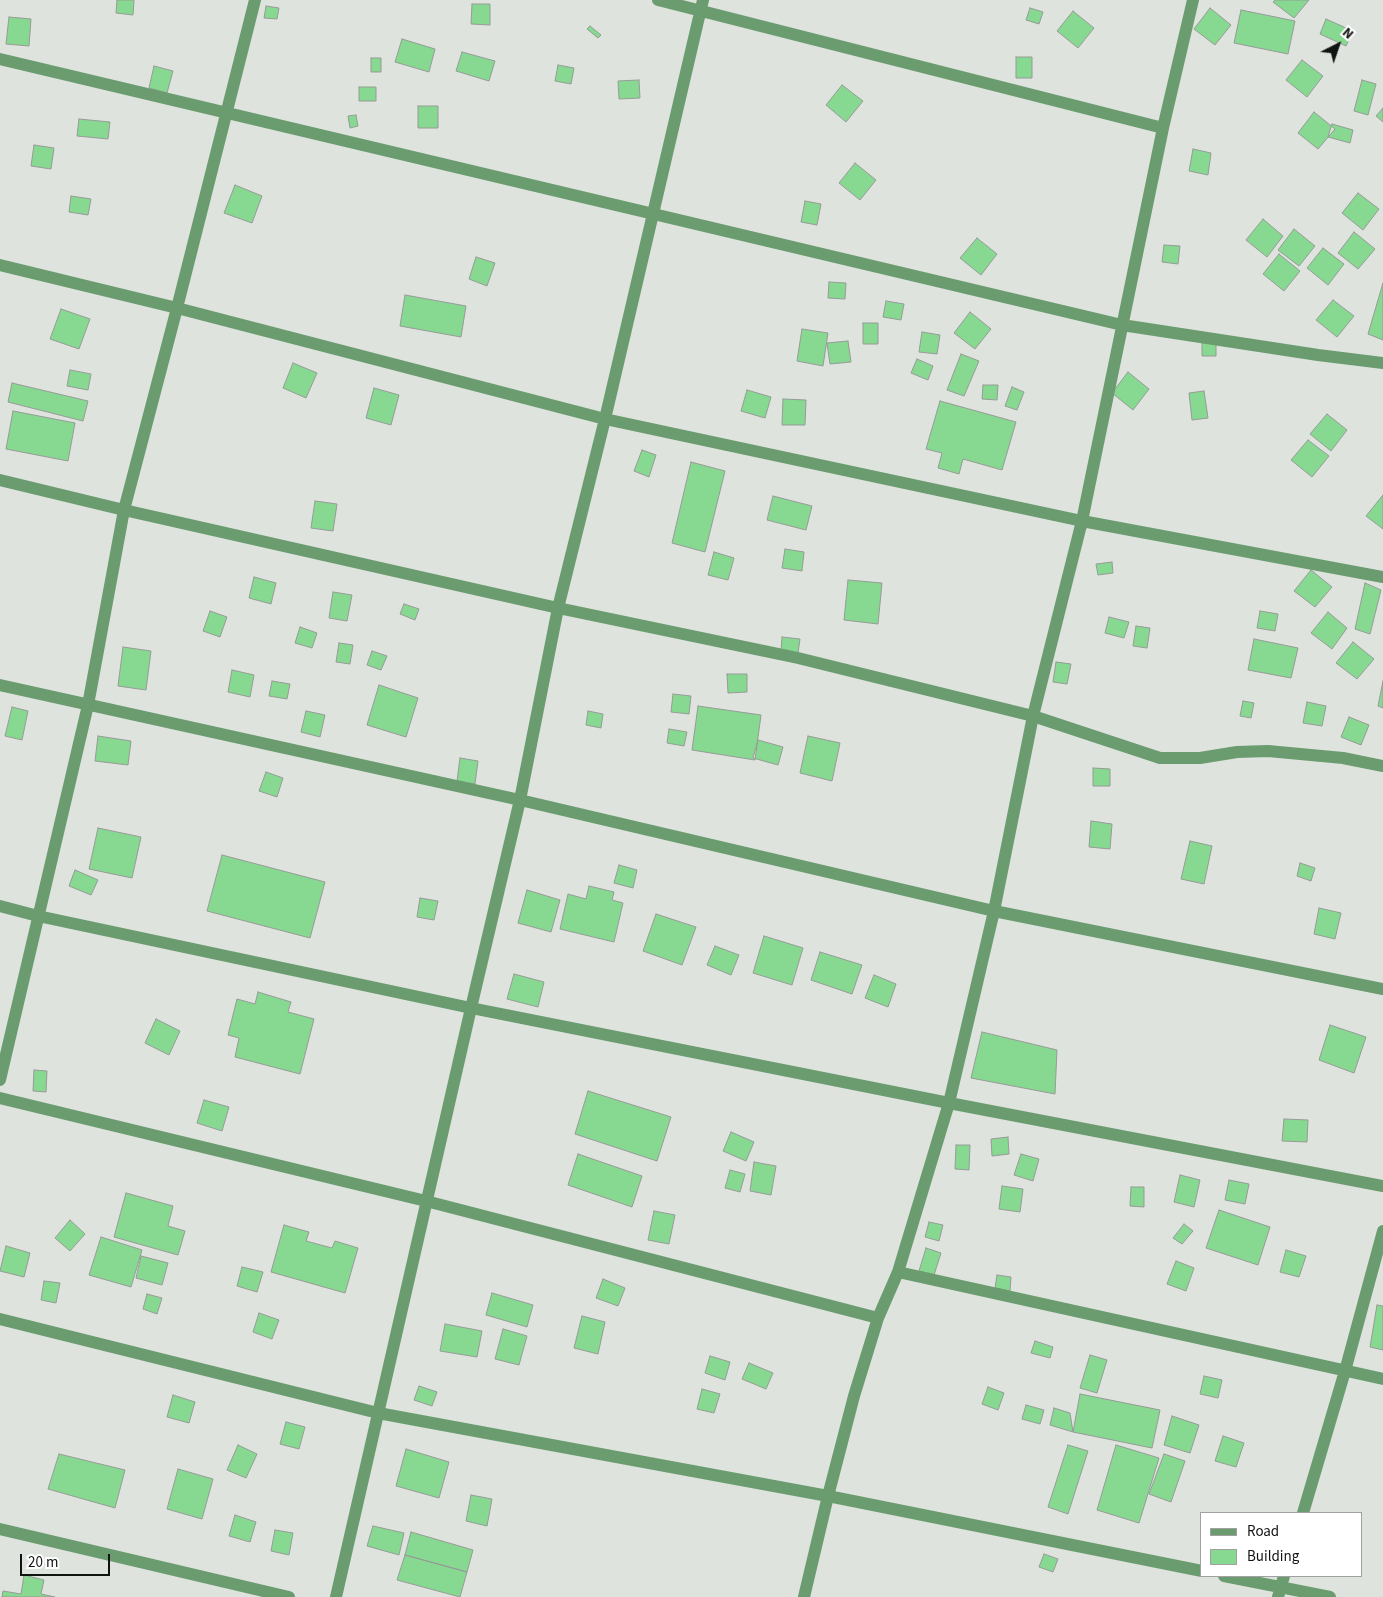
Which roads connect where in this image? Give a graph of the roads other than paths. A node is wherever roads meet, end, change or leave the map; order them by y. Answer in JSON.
{"nodes":[{"id":1,"x":254,"y":0,"type":"edge"},
{"id":2,"x":658,"y":0,"type":"edge"},
{"id":3,"x":1193,"y":0,"type":"edge"},
{"id":4,"x":702,"y":5,"type":"edge"},
{"id":5,"x":0,"y":60,"type":"edge"},
{"id":6,"x":225,"y":114,"type":"junction"},
{"id":7,"x":1163,"y":128,"type":"junction"},
{"id":8,"x":653,"y":213,"type":"junction"},
{"id":9,"x":0,"y":265,"type":"edge"},
{"id":10,"x":177,"y":308,"type":"junction"},
{"id":11,"x":1122,"y":324,"type":"junction"},
{"id":12,"x":1383,"y":362,"type":"edge"},
{"id":13,"x":605,"y":419,"type":"junction"},
{"id":14,"x":0,"y":480,"type":"edge"},
{"id":15,"x":124,"y":510,"type":"junction"},
{"id":16,"x":1082,"y":521,"type":"junction"},
{"id":17,"x":1383,"y":577,"type":"edge"},
{"id":18,"x":558,"y":608,"type":"junction"},
{"id":19,"x":0,"y":685,"type":"edge"},
{"id":20,"x":88,"y":705,"type":"junction"},
{"id":21,"x":1033,"y":716,"type":"junction"},
{"id":22,"x":1383,"y":766,"type":"edge"},
{"id":23,"x":520,"y":800,"type":"junction"},
{"id":24,"x":0,"y":906,"type":"edge"},
{"id":25,"x":994,"y":911,"type":"junction"},
{"id":26,"x":38,"y":916,"type":"junction"},
{"id":27,"x":1383,"y":989,"type":"edge"},
{"id":28,"x":471,"y":1008,"type":"junction"},
{"id":29,"x":0,"y":1080,"type":"edge"},
{"id":30,"x":0,"y":1098,"type":"edge"},
{"id":31,"x":949,"y":1104,"type":"junction"},
{"id":32,"x":1383,"y":1186,"type":"edge"},
{"id":33,"x":426,"y":1201,"type":"junction"},
{"id":34,"x":1383,"y":1231,"type":"edge"},
{"id":35,"x":898,"y":1272,"type":"junction"},
{"id":36,"x":878,"y":1318,"type":"junction"},
{"id":37,"x":0,"y":1319,"type":"edge"},
{"id":38,"x":1345,"y":1371,"type":"junction"},
{"id":39,"x":1383,"y":1379,"type":"edge"},
{"id":40,"x":378,"y":1412,"type":"junction"},
{"id":41,"x":828,"y":1496,"type":"junction"},
{"id":42,"x":1303,"y":1512,"type":"edge"},
{"id":43,"x":0,"y":1529,"type":"edge"},
{"id":44,"x":1200,"y":1571,"type":"edge"},
{"id":45,"x":1229,"y":1577,"type":"edge"},
{"id":46,"x":1281,"y":1587,"type":"edge"},
{"id":47,"x":289,"y":1597,"type":"edge"},
{"id":48,"x":336,"y":1597,"type":"edge"},
{"id":49,"x":804,"y":1597,"type":"edge"},
{"id":50,"x":1330,"y":1597,"type":"edge"}],
"edges":[{"from":1,"to":6,"type":"street"},
{"from":2,"to":4,"type":"street"},
{"from":3,"to":7,"type":"street"},
{"from":4,"to":7,"type":"street"},
{"from":4,"to":8,"type":"street"},
{"from":5,"to":6,"type":"street"},
{"from":6,"to":8,"type":"street"},
{"from":6,"to":10,"type":"street"},
{"from":7,"to":11,"type":"street"},
{"from":8,"to":11,"type":"street"},
{"from":8,"to":13,"type":"street"},
{"from":9,"to":10,"type":"street"},
{"from":10,"to":13,"type":"street"},
{"from":10,"to":15,"type":"street"},
{"from":11,"to":12,"type":"street"},
{"from":11,"to":16,"type":"street"},
{"from":13,"to":16,"type":"street"},
{"from":13,"to":18,"type":"street"},
{"from":14,"to":15,"type":"street"},
{"from":15,"to":18,"type":"street"},
{"from":15,"to":20,"type":"street"},
{"from":16,"to":17,"type":"street"},
{"from":16,"to":21,"type":"street"},
{"from":18,"to":21,"type":"street"},
{"from":18,"to":23,"type":"street"},
{"from":19,"to":20,"type":"street"},
{"from":20,"to":23,"type":"street"},
{"from":20,"to":26,"type":"street"},
{"from":21,"to":22,"type":"street"},
{"from":21,"to":25,"type":"street"},
{"from":23,"to":25,"type":"street"},
{"from":23,"to":28,"type":"street"},
{"from":24,"to":26,"type":"street"},
{"from":25,"to":27,"type":"street"},
{"from":25,"to":31,"type":"street"},
{"from":26,"to":28,"type":"street"},
{"from":26,"to":29,"type":"street"},
{"from":28,"to":31,"type":"street"},
{"from":28,"to":33,"type":"street"},
{"from":30,"to":33,"type":"street"},
{"from":31,"to":32,"type":"street"},
{"from":31,"to":35,"type":"street"},
{"from":33,"to":36,"type":"street"},
{"from":33,"to":40,"type":"street"},
{"from":34,"to":38,"type":"street"},
{"from":35,"to":36,"type":"street"},
{"from":35,"to":38,"type":"street"},
{"from":36,"to":41,"type":"street"},
{"from":37,"to":40,"type":"street"},
{"from":38,"to":39,"type":"street"},
{"from":38,"to":42,"type":"street"},
{"from":40,"to":41,"type":"street"},
{"from":40,"to":48,"type":"street"},
{"from":41,"to":44,"type":"street"},
{"from":41,"to":49,"type":"street"},
{"from":43,"to":47,"type":"street"},
{"from":45,"to":46,"type":"street"},
{"from":46,"to":50,"type":"street"}]}
